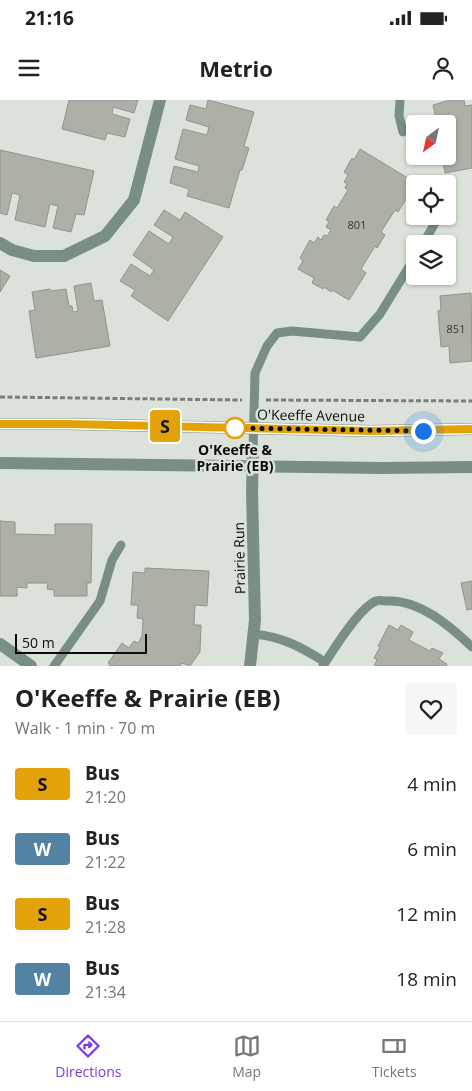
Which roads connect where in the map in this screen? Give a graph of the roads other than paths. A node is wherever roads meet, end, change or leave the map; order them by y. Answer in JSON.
{"nodes":[{"id":1,"x":160,"y":100,"type":"edge"},
{"id":2,"x":400,"y":100,"type":"edge"},
{"id":3,"x":403,"y":132,"type":"dead end"},
{"id":4,"x":0,"y":243,"type":"edge"},
{"id":5,"x":406,"y":272,"type":"edge"},
{"id":6,"x":0,"y":424,"type":"edge"},
{"id":7,"x":254,"y":429,"type":"junction"},
{"id":8,"x":472,"y":430,"type":"edge"},
{"id":9,"x":253,"y":450,"type":"joint"},
{"id":10,"x":0,"y":463,"type":"edge"},
{"id":11,"x":253,"y":466,"type":"junction"},
{"id":12,"x":472,"y":467,"type":"edge"},
{"id":13,"x":121,"y":545,"type":"dead end"},
{"id":14,"x":254,"y":634,"type":"junction"},
{"id":15,"x":0,"y":644,"type":"edge"},
{"id":16,"x":472,"y":647,"type":"edge"},
{"id":17,"x":324,"y":664,"type":"edge"},
{"id":18,"x":31,"y":666,"type":"edge"},
{"id":19,"x":54,"y":666,"type":"edge"},
{"id":20,"x":250,"y":666,"type":"edge"}],
"edges":[{"from":1,"to":4,"type":"street"},
{"from":2,"to":3,"type":"lane"},
{"from":5,"to":7,"type":"lane"},
{"from":6,"to":7,"type":"street","name":"O'Keeffe Avenue"},
{"from":7,"to":8,"type":"street","name":"O'Keeffe Avenue"},
{"from":7,"to":9,"type":"lane"},
{"from":9,"to":11,"type":"street","name":"Prairie Run"},
{"from":10,"to":11,"type":"street"},
{"from":11,"to":12,"type":"street"},
{"from":11,"to":14,"type":"street","name":"Prairie Run"},
{"from":13,"to":19,"type":"lane"},
{"from":14,"to":17,"type":"lane"},
{"from":14,"to":20,"type":"street","name":"Prairie Run"},
{"from":15,"to":18,"type":"street"},
{"from":16,"to":17,"type":"lane"}]}
